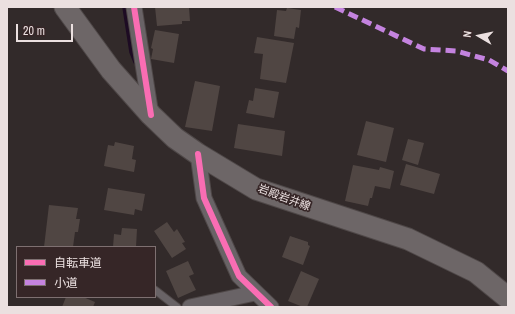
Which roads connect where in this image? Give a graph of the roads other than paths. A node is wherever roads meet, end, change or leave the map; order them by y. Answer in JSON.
{"nodes":[{"id":1,"x":64,"y":7,"type":"edge"},
{"id":2,"x":134,"y":7,"type":"edge"},
{"id":3,"x":151,"y":115,"type":"junction"},
{"id":4,"x":198,"y":154,"type":"junction"},
{"id":5,"x":156,"y":291,"type":"edge"},
{"id":6,"x":255,"y":293,"type":"junction"},
{"id":7,"x":508,"y":298,"type":"edge"},
{"id":8,"x":177,"y":307,"type":"edge"},
{"id":9,"x":190,"y":307,"type":"edge"},
{"id":10,"x":271,"y":307,"type":"edge"}],
"edges":[{"from":1,"to":3,"type":"main road","name":"岩殿岩井線"},
{"from":2,"to":3,"type":"street"},
{"from":3,"to":4,"type":"main road","name":"岩殿岩井線"},
{"from":4,"to":6,"type":"street"},
{"from":4,"to":7,"type":"main road","name":"岩殿岩井線"},
{"from":5,"to":8,"type":"lane"},
{"from":6,"to":9,"type":"street"},
{"from":6,"to":10,"type":"street"}]}
